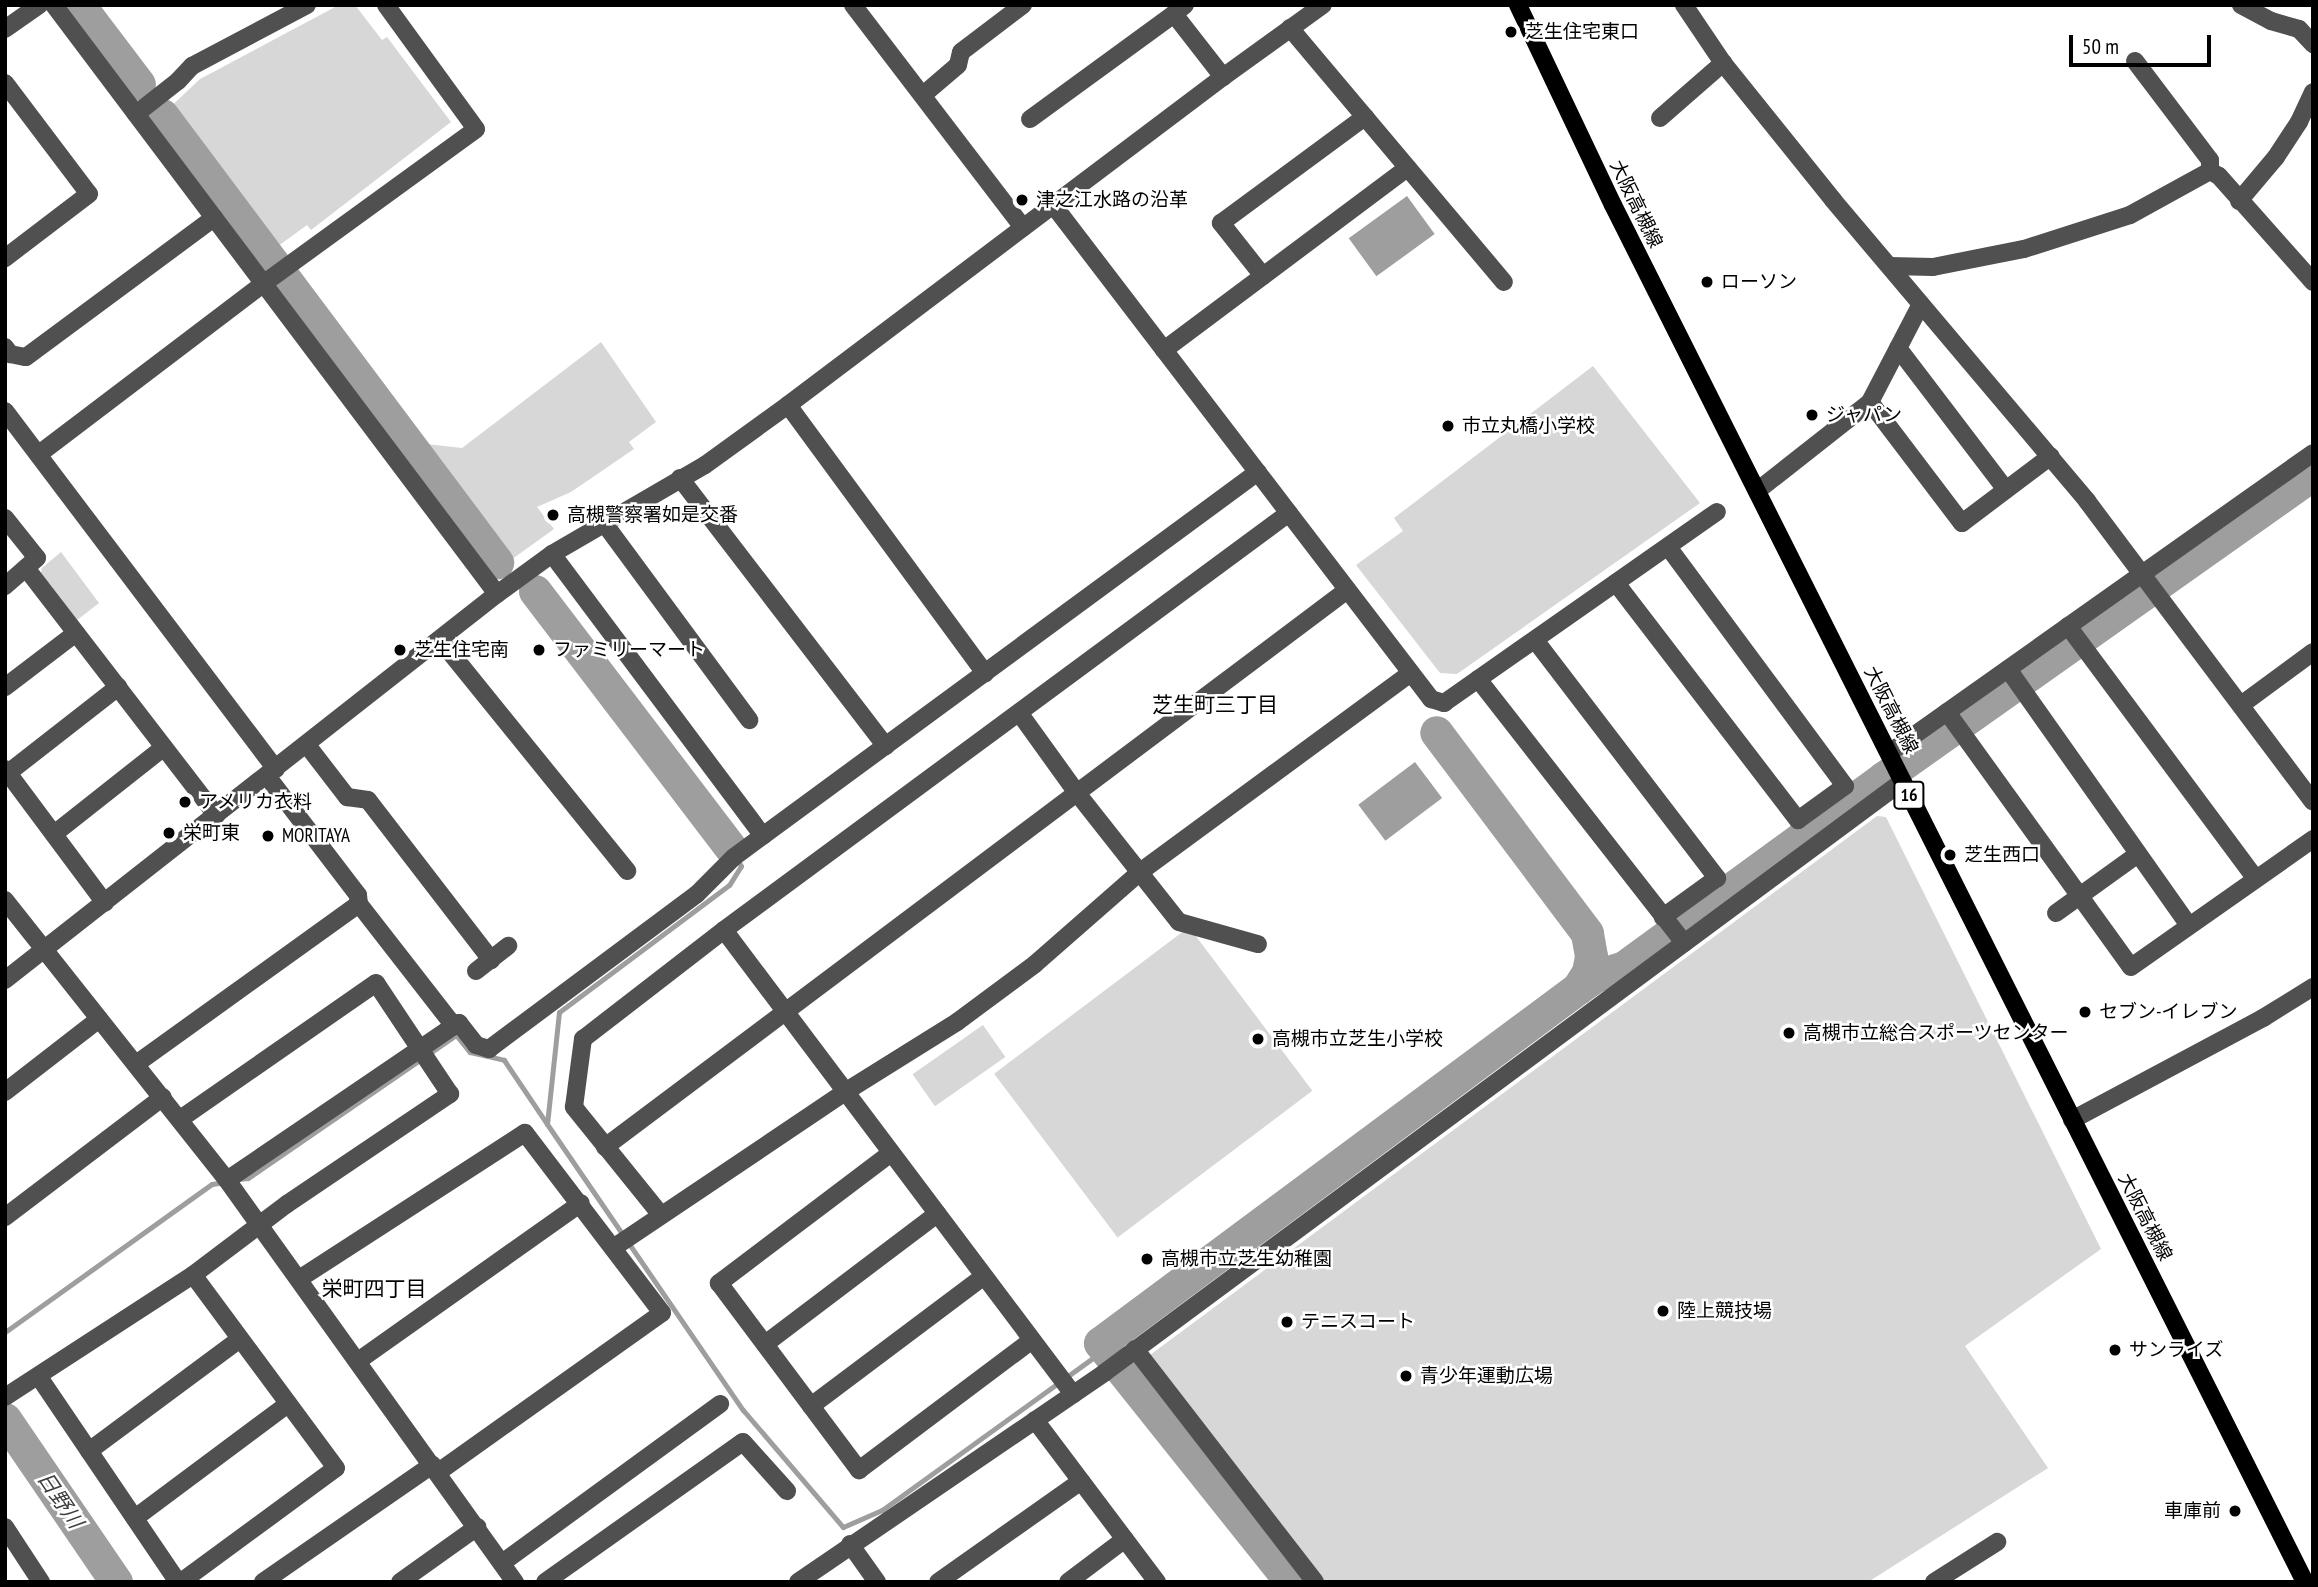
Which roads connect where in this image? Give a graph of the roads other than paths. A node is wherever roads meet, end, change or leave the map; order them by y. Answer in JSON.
{"nodes":[{"id":1,"x":39,"y":5,"type":"edge"},
{"id":2,"x":54,"y":5,"type":"edge"},
{"id":3,"x":307,"y":5,"type":"edge"},
{"id":4,"x":386,"y":5,"type":"edge"},
{"id":5,"x":852,"y":5,"type":"edge"},
{"id":6,"x":1023,"y":5,"type":"edge"},
{"id":7,"x":1323,"y":5,"type":"edge"},
{"id":8,"x":1518,"y":5,"type":"edge"},
{"id":9,"x":1684,"y":5,"type":"edge"},
{"id":10,"x":2241,"y":5,"type":"edge"},
{"id":11,"x":1180,"y":9,"type":"edge"},
{"id":12,"x":1290,"y":28,"type":"junction"},
{"id":13,"x":5,"y":29,"type":"edge"},
{"id":14,"x":2313,"y":44,"type":"edge"},
{"id":15,"x":2135,"y":61,"type":"dead end"},
{"id":16,"x":1723,"y":63,"type":"junction"},
{"id":17,"x":1223,"y":77,"type":"junction"},
{"id":18,"x":5,"y":83,"type":"edge"},
{"id":19,"x":2313,"y":92,"type":"edge"},
{"id":20,"x":923,"y":95,"type":"junction"},
{"id":21,"x":136,"y":114,"type":"junction"},
{"id":22,"x":1365,"y":117,"type":"junction"},
{"id":23,"x":1660,"y":118,"type":"dead end"},
{"id":24,"x":1030,"y":119,"type":"dead end"},
{"id":25,"x":1408,"y":167,"type":"junction"},
{"id":26,"x":2210,"y":171,"type":"junction"},
{"id":27,"x":2239,"y":201,"type":"junction"},
{"id":28,"x":1054,"y":206,"type":"junction"},
{"id":29,"x":214,"y":218,"type":"junction"},
{"id":30,"x":1023,"y":227,"type":"junction"},
{"id":31,"x":5,"y":258,"type":"edge"},
{"id":32,"x":1890,"y":266,"type":"junction"},
{"id":33,"x":275,"y":276,"type":"junction"},
{"id":34,"x":1263,"y":276,"type":"junction"},
{"id":35,"x":1504,"y":282,"type":"dead end"},
{"id":36,"x":2313,"y":282,"type":"edge"},
{"id":37,"x":1921,"y":304,"type":"junction"},
{"id":38,"x":5,"y":347,"type":"edge"},
{"id":39,"x":1898,"y":348,"type":"junction"},
{"id":40,"x":1164,"y":350,"type":"junction"},
{"id":41,"x":1870,"y":402,"type":"junction"},
{"id":42,"x":789,"y":405,"type":"junction"},
{"id":43,"x":5,"y":411,"type":"edge"},
{"id":44,"x":2313,"y":453,"type":"edge"},
{"id":45,"x":39,"y":454,"type":"junction"},
{"id":46,"x":2051,"y":456,"type":"junction"},
{"id":47,"x":1258,"y":472,"type":"junction"},
{"id":48,"x":680,"y":478,"type":"junction"},
{"id":49,"x":2006,"y":490,"type":"junction"},
{"id":50,"x":1757,"y":491,"type":"junction"},
{"id":51,"x":1717,"y":512,"type":"dead end"},
{"id":52,"x":1289,"y":513,"type":"junction"},
{"id":53,"x":5,"y":518,"type":"edge"},
{"id":54,"x":604,"y":523,"type":"junction"},
{"id":55,"x":1668,"y":547,"type":"junction"},
{"id":56,"x":552,"y":554,"type":"junction"},
{"id":57,"x":26,"y":568,"type":"junction"},
{"id":58,"x":2142,"y":574,"type":"junction"},
{"id":59,"x":1616,"y":583,"type":"junction"},
{"id":60,"x":5,"y":586,"type":"edge"},
{"id":61,"x":1347,"y":590,"type":"junction"},
{"id":62,"x":497,"y":594,"type":"junction"},
{"id":63,"x":2068,"y":626,"type":"junction"},
{"id":64,"x":76,"y":633,"type":"junction"},
{"id":65,"x":1535,"y":640,"type":"junction"},
{"id":66,"x":441,"y":641,"type":"junction"},
{"id":67,"x":2313,"y":652,"type":"edge"},
{"id":68,"x":2008,"y":668,"type":"junction"},
{"id":69,"x":985,"y":673,"type":"junction"},
{"id":70,"x":1411,"y":673,"type":"junction"},
{"id":71,"x":1478,"y":679,"type":"junction"},
{"id":72,"x":5,"y":687,"type":"edge"},
{"id":73,"x":118,"y":687,"type":"junction"},
{"id":74,"x":2241,"y":705,"type":"junction"},
{"id":75,"x":1947,"y":712,"type":"junction"},
{"id":76,"x":1020,"y":714,"type":"junction"},
{"id":77,"x":749,"y":720,"type":"dead end"},
{"id":78,"x":307,"y":746,"type":"junction"},
{"id":79,"x":886,"y":746,"type":"junction"},
{"id":80,"x":164,"y":747,"type":"junction"},
{"id":81,"x":1889,"y":753,"type":"junction"},
{"id":82,"x":7,"y":771,"type":"edge"},
{"id":83,"x":272,"y":773,"type":"junction"},
{"id":84,"x":1903,"y":781,"type":"junction"},
{"id":85,"x":1077,"y":793,"type":"junction"},
{"id":86,"x":1829,"y":797,"type":"junction"},
{"id":87,"x":2313,"y":802,"type":"edge"},
{"id":88,"x":216,"y":815,"type":"junction"},
{"id":89,"x":1848,"y":821,"type":"junction"},
{"id":90,"x":54,"y":834,"type":"junction"},
{"id":91,"x":763,"y":836,"type":"junction"},
{"id":92,"x":2313,"y":839,"type":"edge"},
{"id":93,"x":408,"y":853,"type":"junction"},
{"id":94,"x":2138,"y":854,"type":"junction"},
{"id":95,"x":393,"y":864,"type":"dead end"},
{"id":96,"x":627,"y":872,"type":"dead end"},
{"id":97,"x":1140,"y":872,"type":"junction"},
{"id":98,"x":2256,"y":879,"type":"junction"},
{"id":99,"x":2079,"y":896,"type":"junction"},
{"id":100,"x":5,"y":900,"type":"edge"},
{"id":101,"x":105,"y":903,"type":"junction"},
{"id":102,"x":359,"y":904,"type":"junction"},
{"id":103,"x":2056,"y":913,"type":"dead end"},
{"id":104,"x":2189,"y":926,"type":"junction"},
{"id":105,"x":724,"y":930,"type":"junction"},
{"id":106,"x":1673,"y":930,"type":"junction"},
{"id":107,"x":1258,"y":944,"type":"dead end"},
{"id":108,"x":508,"y":946,"type":"dead end"},
{"id":109,"x":45,"y":949,"type":"junction"},
{"id":110,"x":5,"y":980,"type":"edge"},
{"id":111,"x":2313,"y":987,"type":"edge"},
{"id":112,"x":785,"y":1012,"type":"junction"},
{"id":113,"x":99,"y":1019,"type":"junction"},
{"id":114,"x":454,"y":1026,"type":"junction"},
{"id":115,"x":421,"y":1049,"type":"junction"},
{"id":116,"x":136,"y":1064,"type":"junction"},
{"id":117,"x":5,"y":1092,"type":"edge"},
{"id":118,"x":845,"y":1092,"type":"junction"},
{"id":119,"x":163,"y":1097,"type":"junction"},
{"id":120,"x":180,"y":1119,"type":"junction"},
{"id":121,"x":2072,"y":1120,"type":"junction"},
{"id":122,"x":605,"y":1147,"type":"junction"},
{"id":123,"x":891,"y":1153,"type":"junction"},
{"id":124,"x":227,"y":1180,"type":"junction"},
{"id":125,"x":580,"y":1203,"type":"junction"},
{"id":126,"x":937,"y":1214,"type":"junction"},
{"id":127,"x":661,"y":1215,"type":"junction"},
{"id":128,"x":5,"y":1217,"type":"edge"},
{"id":129,"x":261,"y":1224,"type":"junction"},
{"id":130,"x":613,"y":1248,"type":"junction"},
{"id":131,"x":193,"y":1275,"type":"junction"},
{"id":132,"x":984,"y":1276,"type":"junction"},
{"id":133,"x":299,"y":1279,"type":"junction"},
{"id":134,"x":240,"y":1339,"type":"junction"},
{"id":135,"x":1032,"y":1340,"type":"junction"},
{"id":136,"x":765,"y":1344,"type":"junction"},
{"id":137,"x":1130,"y":1353,"type":"junction"},
{"id":138,"x":358,"y":1361,"type":"junction"},
{"id":139,"x":39,"y":1377,"type":"junction"},
{"id":140,"x":6,"y":1394,"type":"edge"},
{"id":141,"x":1073,"y":1394,"type":"junction"},
{"id":142,"x":288,"y":1404,"type":"junction"},
{"id":143,"x":720,"y":1404,"type":"dead end"},
{"id":144,"x":811,"y":1406,"type":"junction"},
{"id":145,"x":1035,"y":1420,"type":"junction"},
{"id":146,"x":89,"y":1451,"type":"junction"},
{"id":147,"x":435,"y":1469,"type":"junction"},
{"id":148,"x":1081,"y":1481,"type":"junction"},
{"id":149,"x":787,"y":1491,"type":"dead end"},
{"id":150,"x":135,"y":1518,"type":"junction"},
{"id":151,"x":5,"y":1527,"type":"edge"},
{"id":152,"x":477,"y":1527,"type":"junction"},
{"id":153,"x":1125,"y":1539,"type":"junction"},
{"id":154,"x":1997,"y":1542,"type":"dead end"},
{"id":155,"x":850,"y":1544,"type":"junction"},
{"id":156,"x":502,"y":1563,"type":"junction"},
{"id":157,"x":41,"y":1582,"type":"edge"},
{"id":158,"x":180,"y":1582,"type":"edge"},
{"id":159,"x":263,"y":1582,"type":"edge"},
{"id":160,"x":400,"y":1582,"type":"edge"},
{"id":161,"x":515,"y":1582,"type":"edge"},
{"id":162,"x":545,"y":1582,"type":"edge"},
{"id":163,"x":798,"y":1582,"type":"edge"},
{"id":164,"x":877,"y":1582,"type":"edge"},
{"id":165,"x":938,"y":1582,"type":"edge"},
{"id":166,"x":1068,"y":1582,"type":"edge"},
{"id":167,"x":1157,"y":1582,"type":"edge"},
{"id":168,"x":1315,"y":1582,"type":"edge"},
{"id":169,"x":1934,"y":1582,"type":"edge"},
{"id":170,"x":2305,"y":1582,"type":"edge"}],
"edges":[{"from":1,"to":13,"type":"street"},
{"from":2,"to":21,"type":"street"},
{"from":3,"to":21,"type":"street"},
{"from":4,"to":33,"type":"street"},
{"from":5,"to":20,"type":"street"},
{"from":6,"to":20,"type":"street"},
{"from":7,"to":12,"type":"street"},
{"from":8,"to":50,"type":"main road","name":"大阪高槻線","number":"16"},
{"from":9,"to":16,"type":"street"},
{"from":10,"to":14,"type":"street"},
{"from":11,"to":17,"type":"street"},
{"from":11,"to":24,"type":"street"},
{"from":12,"to":17,"type":"street"},
{"from":12,"to":22,"type":"street"},
{"from":15,"to":26,"type":"street"},
{"from":16,"to":23,"type":"street"},
{"from":16,"to":32,"type":"street"},
{"from":17,"to":28,"type":"street"},
{"from":18,"to":31,"type":"street"},
{"from":19,"to":27,"type":"street"},
{"from":20,"to":30,"type":"street"},
{"from":21,"to":29,"type":"street"},
{"from":22,"to":25,"type":"street"},
{"from":22,"to":34,"type":"street"},
{"from":25,"to":34,"type":"street"},
{"from":25,"to":35,"type":"street"},
{"from":26,"to":27,"type":"street"},
{"from":26,"to":32,"type":"street"},
{"from":27,"to":36,"type":"street"},
{"from":28,"to":30,"type":"street"},
{"from":28,"to":40,"type":"street"},
{"from":29,"to":33,"type":"street"},
{"from":29,"to":38,"type":"street"},
{"from":30,"to":42,"type":"street"},
{"from":32,"to":37,"type":"street"},
{"from":33,"to":45,"type":"street"},
{"from":33,"to":62,"type":"street"},
{"from":34,"to":40,"type":"street"},
{"from":37,"to":39,"type":"street"},
{"from":37,"to":46,"type":"street"},
{"from":39,"to":41,"type":"street"},
{"from":39,"to":49,"type":"street"},
{"from":40,"to":47,"type":"street"},
{"from":41,"to":49,"type":"street"},
{"from":41,"to":50,"type":"street"},
{"from":42,"to":48,"type":"street"},
{"from":42,"to":69,"type":"street"},
{"from":43,"to":45,"type":"street"},
{"from":44,"to":58,"type":"street"},
{"from":45,"to":83,"type":"street"},
{"from":46,"to":49,"type":"street"},
{"from":46,"to":58,"type":"street"},
{"from":47,"to":52,"type":"street"},
{"from":47,"to":69,"type":"street"},
{"from":48,"to":54,"type":"street"},
{"from":48,"to":79,"type":"street"},
{"from":50,"to":81,"type":"main road","name":"大阪高槻線","number":"16"},
{"from":51,"to":55,"type":"street"},
{"from":52,"to":61,"type":"street"},
{"from":52,"to":76,"type":"street"},
{"from":53,"to":57,"type":"street"},
{"from":54,"to":56,"type":"street"},
{"from":54,"to":77,"type":"street"},
{"from":55,"to":59,"type":"street"},
{"from":55,"to":86,"type":"street"},
{"from":56,"to":62,"type":"street"},
{"from":56,"to":91,"type":"street"},
{"from":57,"to":60,"type":"street"},
{"from":57,"to":64,"type":"street"},
{"from":58,"to":63,"type":"street"},
{"from":58,"to":74,"type":"street"},
{"from":59,"to":65,"type":"street"},
{"from":59,"to":86,"type":"street"},
{"from":61,"to":70,"type":"street"},
{"from":61,"to":85,"type":"street"},
{"from":62,"to":66,"type":"street"},
{"from":63,"to":68,"type":"street"},
{"from":63,"to":98,"type":"street"},
{"from":64,"to":72,"type":"street"},
{"from":64,"to":73,"type":"street"},
{"from":65,"to":71,"type":"street"},
{"from":65,"to":106,"type":"street"},
{"from":66,"to":78,"type":"street"},
{"from":66,"to":96,"type":"street"},
{"from":67,"to":74,"type":"street"},
{"from":68,"to":75,"type":"street"},
{"from":68,"to":94,"type":"street"},
{"from":69,"to":79,"type":"street"},
{"from":70,"to":71,"type":"street"},
{"from":70,"to":97,"type":"street"},
{"from":71,"to":106,"type":"street"},
{"from":73,"to":80,"type":"street"},
{"from":73,"to":82,"type":"street"},
{"from":74,"to":87,"type":"street"},
{"from":75,"to":81,"type":"street"},
{"from":75,"to":99,"type":"street"},
{"from":76,"to":85,"type":"street"},
{"from":76,"to":105,"type":"street"},
{"from":78,"to":83,"type":"street"},
{"from":78,"to":93,"type":"street"},
{"from":79,"to":91,"type":"street"},
{"from":80,"to":88,"type":"street"},
{"from":80,"to":90,"type":"street"},
{"from":81,"to":84,"type":"main road","name":"大阪高槻線","number":"16"},
{"from":82,"to":90,"type":"street"},
{"from":83,"to":88,"type":"street"},
{"from":83,"to":102,"type":"street"},
{"from":84,"to":89,"type":"street"},
{"from":84,"to":121,"type":"main road","name":"大阪高槻線","number":"16"},
{"from":85,"to":97,"type":"street"},
{"from":85,"to":112,"type":"street"},
{"from":86,"to":89,"type":"street"},
{"from":88,"to":101,"type":"street"},
{"from":89,"to":106,"type":"street"},
{"from":90,"to":101,"type":"street"},
{"from":91,"to":114,"type":"street"},
{"from":92,"to":98,"type":"street"},
{"from":93,"to":95,"type":"street"},
{"from":93,"to":108,"type":"street"},
{"from":94,"to":99,"type":"street"},
{"from":94,"to":104,"type":"street"},
{"from":97,"to":107,"type":"street"},
{"from":97,"to":118,"type":"street"},
{"from":98,"to":104,"type":"street"},
{"from":99,"to":103,"type":"street"},
{"from":99,"to":104,"type":"street"},
{"from":100,"to":109,"type":"street"},
{"from":101,"to":109,"type":"street"},
{"from":102,"to":114,"type":"street"},
{"from":102,"to":116,"type":"street"},
{"from":105,"to":112,"type":"street"},
{"from":105,"to":122,"type":"street"},
{"from":106,"to":137,"type":"street"},
{"from":109,"to":110,"type":"street"},
{"from":109,"to":113,"type":"street"},
{"from":111,"to":121,"type":"street"},
{"from":112,"to":118,"type":"street"},
{"from":112,"to":122,"type":"street"},
{"from":113,"to":116,"type":"street"},
{"from":113,"to":117,"type":"street"},
{"from":114,"to":115,"type":"street"},
{"from":115,"to":120,"type":"street"},
{"from":115,"to":124,"type":"street"},
{"from":115,"to":129,"type":"street"},
{"from":116,"to":119,"type":"street"},
{"from":118,"to":123,"type":"street"},
{"from":118,"to":127,"type":"street"},
{"from":119,"to":120,"type":"street"},
{"from":119,"to":128,"type":"street"},
{"from":120,"to":124,"type":"street"},
{"from":121,"to":170,"type":"main road","name":"大阪高槻線","number":"16"},
{"from":122,"to":127,"type":"street"},
{"from":123,"to":126,"type":"street"},
{"from":123,"to":136,"type":"street"},
{"from":124,"to":129,"type":"street"},
{"from":125,"to":130,"type":"street"},
{"from":125,"to":133,"type":"street"},
{"from":125,"to":138,"type":"street"},
{"from":126,"to":132,"type":"street"},
{"from":126,"to":136,"type":"street"},
{"from":127,"to":130,"type":"street"},
{"from":129,"to":131,"type":"street"},
{"from":129,"to":133,"type":"street"},
{"from":130,"to":147,"type":"street"},
{"from":131,"to":134,"type":"street"},
{"from":131,"to":139,"type":"street"},
{"from":132,"to":135,"type":"street"},
{"from":132,"to":144,"type":"street"},
{"from":133,"to":138,"type":"street"},
{"from":134,"to":142,"type":"street"},
{"from":134,"to":146,"type":"street"},
{"from":135,"to":141,"type":"street"},
{"from":135,"to":144,"type":"street"},
{"from":136,"to":144,"type":"street"},
{"from":137,"to":141,"type":"street"},
{"from":137,"to":168,"type":"street"},
{"from":138,"to":147,"type":"street"},
{"from":139,"to":140,"type":"street"},
{"from":139,"to":146,"type":"street"},
{"from":141,"to":145,"type":"street"},
{"from":142,"to":150,"type":"street"},
{"from":142,"to":158,"type":"street"},
{"from":143,"to":156,"type":"street"},
{"from":145,"to":148,"type":"street"},
{"from":145,"to":155,"type":"street"},
{"from":146,"to":150,"type":"street"},
{"from":147,"to":152,"type":"street"},
{"from":147,"to":159,"type":"street"},
{"from":148,"to":153,"type":"street"},
{"from":148,"to":165,"type":"street"},
{"from":149,"to":162,"type":"street"},
{"from":150,"to":158,"type":"street"},
{"from":151,"to":157,"type":"street"},
{"from":152,"to":156,"type":"street"},
{"from":152,"to":160,"type":"street"},
{"from":153,"to":166,"type":"street"},
{"from":153,"to":167,"type":"street"},
{"from":154,"to":169,"type":"street"},
{"from":155,"to":163,"type":"street"},
{"from":155,"to":164,"type":"street"},
{"from":156,"to":161,"type":"street"}]}
